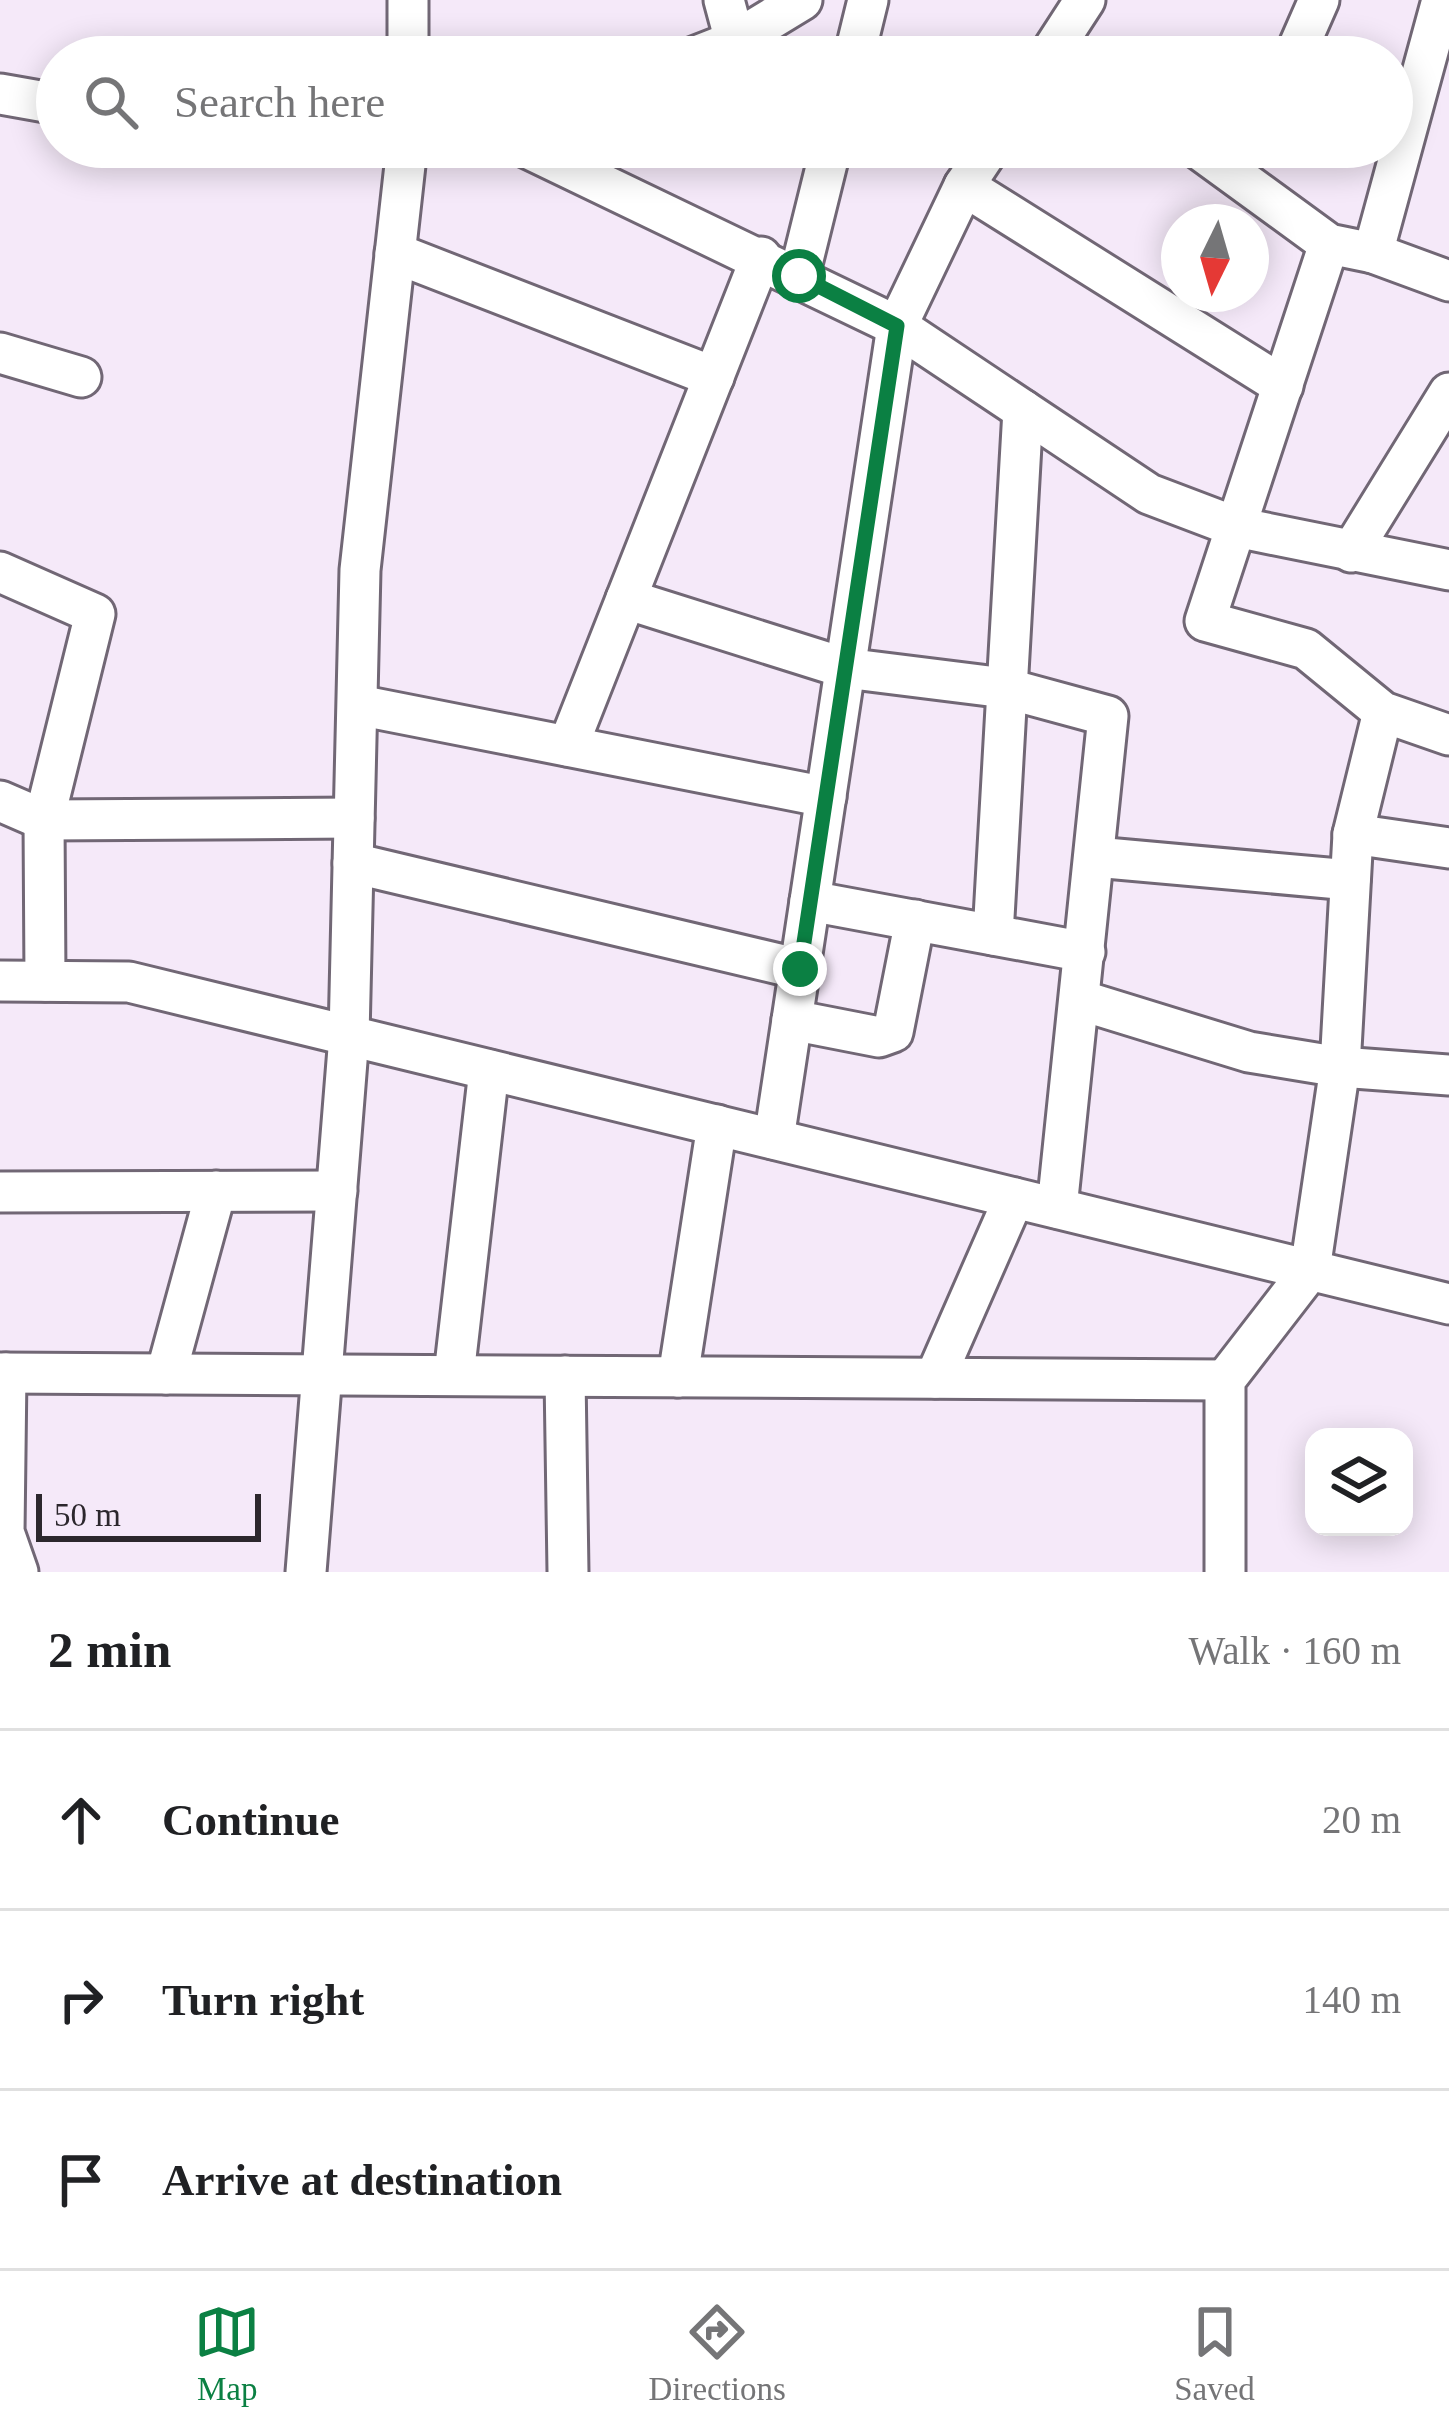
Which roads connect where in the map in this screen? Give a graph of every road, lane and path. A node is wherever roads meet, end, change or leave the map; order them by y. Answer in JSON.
{"nodes":[{"id":1,"x":408,"y":0,"type":"edge"},
{"id":2,"x":724,"y":0,"type":"edge"},
{"id":3,"x":802,"y":0,"type":"edge"},
{"id":4,"x":868,"y":0,"type":"edge"},
{"id":5,"x":1085,"y":0,"type":"edge"},
{"id":6,"x":1319,"y":0,"type":"edge"},
{"id":7,"x":1442,"y":0,"type":"edge"},
{"id":8,"x":408,"y":36,"type":"edge"},
{"id":9,"x":734,"y":36,"type":"edge"},
{"id":10,"x":743,"y":36,"type":"edge"},
{"id":11,"x":859,"y":36,"type":"edge"},
{"id":12,"x":1072,"y":36,"type":"edge"},
{"id":13,"x":1303,"y":36,"type":"edge"},
{"id":14,"x":0,"y":94,"type":"edge"},
{"id":15,"x":36,"y":100,"type":"edge"},
{"id":16,"x":1413,"y":106,"type":"edge"},
{"id":17,"x":405,"y":168,"type":"edge"},
{"id":18,"x":570,"y":168,"type":"edge"},
{"id":19,"x":826,"y":168,"type":"edge"},
{"id":20,"x":976,"y":168,"type":"edge"},
{"id":21,"x":1221,"y":168,"type":"edge"},
{"id":22,"x":1246,"y":168,"type":"edge"},
{"id":23,"x":1396,"y":168,"type":"edge"},
{"id":24,"x":1239,"y":183,"type":"junction"},
{"id":25,"x":964,"y":186,"type":"junction"},
{"id":26,"x":1329,"y":244,"type":"junction"},
{"id":27,"x":395,"y":253,"type":"junction"},
{"id":28,"x":1373,"y":253,"type":"junction"},
{"id":29,"x":761,"y":257,"type":"junction"},
{"id":30,"x":799,"y":276,"type":"junction"},
{"id":31,"x":1449,"y":281,"type":"edge"},
{"id":32,"x":897,"y":326,"type":"junction"},
{"id":33,"x":0,"y":353,"type":"edge"},
{"id":34,"x":81,"y":377,"type":"dead end"},
{"id":35,"x":714,"y":377,"type":"junction"},
{"id":36,"x":1282,"y":386,"type":"junction"},
{"id":37,"x":1449,"y":392,"type":"edge"},
{"id":38,"x":1023,"y":410,"type":"junction"},
{"id":39,"x":1439,"y":436,"type":"edge"},
{"id":40,"x":1236,"y":527,"type":"junction"},
{"id":41,"x":1351,"y":552,"type":"junction"},
{"id":42,"x":1449,"y":570,"type":"edge"},
{"id":43,"x":0,"y":572,"type":"edge"},
{"id":44,"x":626,"y":599,"type":"junction"},
{"id":45,"x":845,"y":668,"type":"junction"},
{"id":46,"x":1005,"y":688,"type":"junction"},
{"id":47,"x":358,"y":705,"type":"junction"},
{"id":48,"x":1383,"y":712,"type":"junction"},
{"id":49,"x":1449,"y":735,"type":"edge"},
{"id":50,"x":568,"y":746,"type":"junction"},
{"id":51,"x":826,"y":796,"type":"junction"},
{"id":52,"x":0,"y":801,"type":"edge"},
{"id":53,"x":354,"y":818,"type":"junction"},
{"id":54,"x":44,"y":820,"type":"junction"},
{"id":55,"x":1353,"y":834,"type":"junction"},
{"id":56,"x":1449,"y":848,"type":"edge"},
{"id":57,"x":1095,"y":856,"type":"junction"},
{"id":58,"x":353,"y":863,"type":"junction"},
{"id":59,"x":1350,"y":880,"type":"junction"},
{"id":60,"x":810,"y":901,"type":"junction"},
{"id":61,"x":915,"y":920,"type":"junction"},
{"id":62,"x":993,"y":935,"type":"junction"},
{"id":63,"x":1084,"y":952,"type":"junction"},
{"id":64,"x":800,"y":969,"type":"junction"},
{"id":65,"x":0,"y":981,"type":"edge"},
{"id":66,"x":45,"y":981,"type":"junction"},
{"id":67,"x":1080,"y":1000,"type":"junction"},
{"id":68,"x":792,"y":1020,"type":"junction"},
{"id":69,"x":349,"y":1036,"type":"junction"},
{"id":70,"x":1340,"y":1067,"type":"junction"},
{"id":71,"x":489,"y":1070,"type":"junction"},
{"id":72,"x":1449,"y":1075,"type":"edge"},
{"id":73,"x":717,"y":1125,"type":"junction"},
{"id":74,"x":774,"y":1139,"type":"junction"},
{"id":75,"x":337,"y":1191,"type":"junction"},
{"id":76,"x":0,"y":1192,"type":"edge"},
{"id":77,"x":216,"y":1192,"type":"junction"},
{"id":78,"x":1014,"y":1198,"type":"junction"},
{"id":79,"x":1057,"y":1208,"type":"junction"},
{"id":80,"x":1310,"y":1270,"type":"junction"},
{"id":81,"x":1449,"y":1304,"type":"edge"},
{"id":82,"x":3,"y":1373,"type":"edge"},
{"id":83,"x":166,"y":1374,"type":"junction"},
{"id":84,"x":322,"y":1375,"type":"junction"},
{"id":85,"x":454,"y":1375,"type":"junction"},
{"id":86,"x":565,"y":1376,"type":"junction"},
{"id":87,"x":678,"y":1377,"type":"junction"},
{"id":88,"x":935,"y":1378,"type":"junction"},
{"id":89,"x":1225,"y":1380,"type":"junction"},
{"id":90,"x":18,"y":1572,"type":"edge"},
{"id":91,"x":306,"y":1572,"type":"edge"},
{"id":92,"x":568,"y":1572,"type":"edge"},
{"id":93,"x":1225,"y":1572,"type":"edge"}],
"edges":[{"from":1,"to":8,"type":"street"},
{"from":2,"to":9,"type":"street"},
{"from":3,"to":10,"type":"street"},
{"from":4,"to":11,"type":"street"},
{"from":5,"to":12,"type":"street"},
{"from":6,"to":13,"type":"street"},
{"from":7,"to":16,"type":"street"},
{"from":14,"to":15,"type":"street"},
{"from":17,"to":27,"type":"street"},
{"from":18,"to":29,"type":"street"},
{"from":19,"to":30,"type":"street"},
{"from":20,"to":25,"type":"street"},
{"from":21,"to":24,"type":"street"},
{"from":22,"to":24,"type":"street"},
{"from":23,"to":28,"type":"street"},
{"from":24,"to":26,"type":"street"},
{"from":25,"to":32,"type":"street"},
{"from":25,"to":36,"type":"street"},
{"from":26,"to":28,"type":"street"},
{"from":26,"to":36,"type":"street"},
{"from":27,"to":35,"type":"street"},
{"from":27,"to":47,"type":"street"},
{"from":28,"to":31,"type":"street"},
{"from":29,"to":30,"type":"street"},
{"from":29,"to":35,"type":"street"},
{"from":30,"to":32,"type":"street"},
{"from":32,"to":38,"type":"street"},
{"from":32,"to":45,"type":"street"},
{"from":33,"to":34,"type":"street"},
{"from":35,"to":44,"type":"street"},
{"from":36,"to":40,"type":"street"},
{"from":37,"to":39,"type":"street"},
{"from":38,"to":40,"type":"street"},
{"from":38,"to":46,"type":"street"},
{"from":39,"to":41,"type":"street"},
{"from":40,"to":41,"type":"street"},
{"from":40,"to":48,"type":"street"},
{"from":41,"to":42,"type":"street"},
{"from":43,"to":54,"type":"street"},
{"from":44,"to":45,"type":"street"},
{"from":44,"to":50,"type":"street"},
{"from":45,"to":46,"type":"street"},
{"from":45,"to":51,"type":"street"},
{"from":46,"to":57,"type":"street"},
{"from":46,"to":62,"type":"street"},
{"from":47,"to":50,"type":"street"},
{"from":47,"to":53,"type":"street"},
{"from":48,"to":49,"type":"street"},
{"from":48,"to":55,"type":"street"},
{"from":50,"to":51,"type":"street"},
{"from":51,"to":60,"type":"street"},
{"from":52,"to":54,"type":"street"},
{"from":53,"to":54,"type":"street"},
{"from":53,"to":58,"type":"street"},
{"from":54,"to":66,"type":"street"},
{"from":55,"to":56,"type":"street"},
{"from":55,"to":59,"type":"street"},
{"from":57,"to":59,"type":"street"},
{"from":57,"to":63,"type":"street"},
{"from":58,"to":64,"type":"street"},
{"from":58,"to":69,"type":"street"},
{"from":59,"to":70,"type":"street"},
{"from":60,"to":61,"type":"street"},
{"from":60,"to":64,"type":"street"},
{"from":61,"to":62,"type":"street"},
{"from":61,"to":68,"type":"street"},
{"from":62,"to":63,"type":"street"},
{"from":63,"to":67,"type":"street"},
{"from":64,"to":68,"type":"street"},
{"from":65,"to":66,"type":"street"},
{"from":66,"to":69,"type":"street"},
{"from":67,"to":70,"type":"street"},
{"from":67,"to":79,"type":"street"},
{"from":68,"to":74,"type":"street"},
{"from":69,"to":71,"type":"street"},
{"from":69,"to":75,"type":"street"},
{"from":70,"to":72,"type":"street"},
{"from":70,"to":80,"type":"street"},
{"from":71,"to":73,"type":"street"},
{"from":71,"to":85,"type":"street"},
{"from":73,"to":74,"type":"street"},
{"from":73,"to":87,"type":"street"},
{"from":74,"to":78,"type":"street"},
{"from":75,"to":77,"type":"street"},
{"from":75,"to":84,"type":"street"},
{"from":76,"to":77,"type":"street"},
{"from":77,"to":83,"type":"street"},
{"from":78,"to":79,"type":"street"},
{"from":78,"to":88,"type":"street"},
{"from":79,"to":80,"type":"street"},
{"from":80,"to":81,"type":"street"},
{"from":80,"to":89,"type":"street"},
{"from":82,"to":83,"type":"street"},
{"from":82,"to":90,"type":"street"},
{"from":83,"to":84,"type":"street"},
{"from":84,"to":85,"type":"street"},
{"from":84,"to":91,"type":"street"},
{"from":85,"to":86,"type":"street"},
{"from":86,"to":87,"type":"street"},
{"from":86,"to":92,"type":"street"},
{"from":87,"to":88,"type":"street"},
{"from":88,"to":89,"type":"street"},
{"from":89,"to":93,"type":"street"}]}
